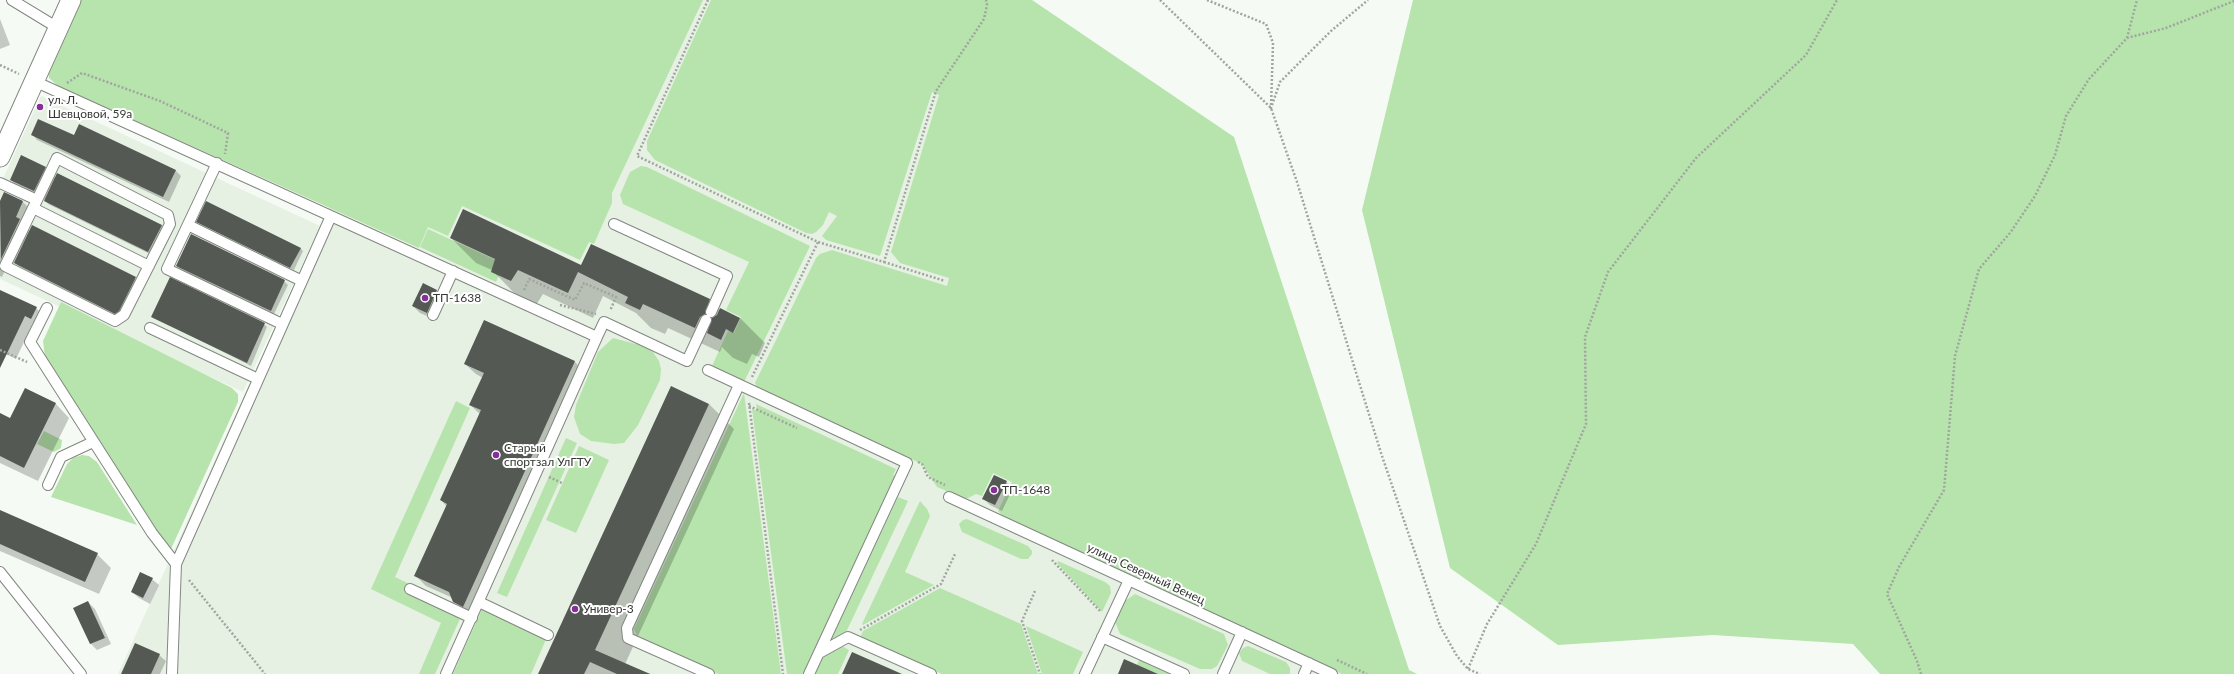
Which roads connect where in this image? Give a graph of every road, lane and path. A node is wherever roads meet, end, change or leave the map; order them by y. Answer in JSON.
{"nodes":[{"id":1,"x":12,"y":0,"type":"edge"},
{"id":2,"x":71,"y":0,"type":"edge"},
{"id":3,"x":708,"y":0,"type":"edge"},
{"id":4,"x":986,"y":0,"type":"edge"},
{"id":5,"x":1160,"y":0,"type":"edge"},
{"id":6,"x":1207,"y":0,"type":"edge"},
{"id":7,"x":1368,"y":0,"type":"edge"},
{"id":8,"x":1837,"y":0,"type":"edge"},
{"id":9,"x":2137,"y":0,"type":"edge"},
{"id":10,"x":2234,"y":1,"type":"edge"},
{"id":11,"x":58,"y":28,"type":"junction"},
{"id":12,"x":2127,"y":38,"type":"junction"},
{"id":13,"x":0,"y":65,"type":"edge"},
{"id":14,"x":34,"y":81,"type":"junction"},
{"id":15,"x":55,"y":90,"type":"junction"},
{"id":16,"x":1271,"y":108,"type":"junction"},
{"id":17,"x":4,"y":137,"type":"edge"},
{"id":18,"x":0,"y":157,"type":"edge"},
{"id":19,"x":220,"y":165,"type":"junction"},
{"id":20,"x":0,"y":182,"type":"edge"},
{"id":21,"x":35,"y":204,"type":"junction"},
{"id":22,"x":332,"y":216,"type":"junction"},
{"id":23,"x":614,"y":224,"type":"dead end"},
{"id":24,"x":188,"y":225,"type":"junction"},
{"id":25,"x":818,"y":242,"type":"junction"},
{"id":26,"x":884,"y":262,"type":"junction"},
{"id":27,"x":149,"y":266,"type":"junction"},
{"id":28,"x":453,"y":271,"type":"junction"},
{"id":29,"x":302,"y":281,"type":"junction"},
{"id":30,"x":945,"y":281,"type":"dead end"},
{"id":31,"x":519,"y":301,"type":"junction"},
{"id":32,"x":47,"y":308,"type":"dead end"},
{"id":33,"x":433,"y":315,"type":"dead end"},
{"id":34,"x":604,"y":322,"type":"junction"},
{"id":35,"x":282,"y":324,"type":"junction"},
{"id":36,"x":150,"y":328,"type":"dead end"},
{"id":37,"x":597,"y":337,"type":"junction"},
{"id":38,"x":0,"y":350,"type":"edge"},
{"id":39,"x":31,"y":364,"type":"dead end"},
{"id":40,"x":708,"y":370,"type":"dead end"},
{"id":41,"x":258,"y":379,"type":"junction"},
{"id":42,"x":743,"y":386,"type":"junction"},
{"id":43,"x":753,"y":407,"type":"dead end"},
{"id":44,"x":94,"y":442,"type":"junction"},
{"id":45,"x":48,"y":485,"type":"dead end"},
{"id":46,"x":949,"y":497,"type":"dead end"},
{"id":47,"x":955,"y":554,"type":"dead end"},
{"id":48,"x":1049,"y":557,"type":"dead end"},
{"id":49,"x":176,"y":564,"type":"junction"},
{"id":50,"x":0,"y":572,"type":"edge"},
{"id":51,"x":1129,"y":580,"type":"junction"},
{"id":52,"x":410,"y":589,"type":"dead end"},
{"id":53,"x":1035,"y":591,"type":"dead end"},
{"id":54,"x":478,"y":602,"type":"junction"},
{"id":55,"x":472,"y":618,"type":"junction"},
{"id":56,"x":1109,"y":622,"type":"junction"},
{"id":57,"x":1242,"y":632,"type":"junction"},
{"id":58,"x":548,"y":635,"type":"dead end"},
{"id":59,"x":848,"y":637,"type":"junction"},
{"id":60,"x":1102,"y":637,"type":"junction"},
{"id":61,"x":819,"y":653,"type":"junction"},
{"id":62,"x":1309,"y":663,"type":"junction"},
{"id":63,"x":1468,"y":669,"type":"junction"},
{"id":64,"x":81,"y":674,"type":"edge"},
{"id":65,"x":172,"y":674,"type":"edge"},
{"id":66,"x":265,"y":674,"type":"edge"},
{"id":67,"x":446,"y":674,"type":"edge"},
{"id":68,"x":709,"y":674,"type":"edge"},
{"id":69,"x":783,"y":674,"type":"edge"},
{"id":70,"x":809,"y":674,"type":"edge"},
{"id":71,"x":931,"y":674,"type":"edge"},
{"id":72,"x":1040,"y":674,"type":"edge"},
{"id":73,"x":1085,"y":674,"type":"edge"},
{"id":74,"x":1184,"y":674,"type":"edge"},
{"id":75,"x":1223,"y":674,"type":"edge"},
{"id":76,"x":1304,"y":674,"type":"edge"},
{"id":77,"x":1332,"y":674,"type":"edge"},
{"id":78,"x":1480,"y":674,"type":"edge"},
{"id":79,"x":1921,"y":674,"type":"edge"}],
"edges":[{"from":1,"to":11,"type":"lane"},
{"from":2,"to":11,"type":"street"},
{"from":3,"to":25,"type":"path"},
{"from":4,"to":26,"type":"path"},
{"from":5,"to":16,"type":"path"},
{"from":6,"to":16,"type":"path"},
{"from":7,"to":16,"type":"path"},
{"from":8,"to":63,"type":"path"},
{"from":9,"to":12,"type":"path"},
{"from":10,"to":12,"type":"path"},
{"from":11,"to":14,"type":"street"},
{"from":12,"to":79,"type":"path"},
{"from":13,"to":14,"type":"path"},
{"from":14,"to":15,"type":"lane"},
{"from":14,"to":17,"type":"street"},
{"from":15,"to":19,"type":"lane"},
{"from":15,"to":19,"type":"path"},
{"from":16,"to":63,"type":"path"},
{"from":17,"to":18,"type":"street"},
{"from":19,"to":22,"type":"lane"},
{"from":19,"to":24,"type":"lane"},
{"from":20,"to":21,"type":"lane"},
{"from":21,"to":27,"type":"lane"},
{"from":21,"to":27,"type":"lane"},
{"from":21,"to":27,"type":"lane"},
{"from":22,"to":28,"type":"lane"},
{"from":22,"to":29,"type":"lane"},
{"from":23,"to":34,"type":"lane"},
{"from":24,"to":29,"type":"lane"},
{"from":24,"to":35,"type":"lane"},
{"from":25,"to":26,"type":"path"},
{"from":25,"to":42,"type":"path"},
{"from":26,"to":30,"type":"path"},
{"from":28,"to":31,"type":"lane"},
{"from":28,"to":33,"type":"lane"},
{"from":29,"to":35,"type":"lane"},
{"from":31,"to":34,"type":"path"},
{"from":31,"to":37,"type":"lane"},
{"from":32,"to":44,"type":"lane"},
{"from":34,"to":37,"type":"lane"},
{"from":35,"to":41,"type":"lane"},
{"from":36,"to":41,"type":"lane"},
{"from":37,"to":54,"type":"lane"},
{"from":38,"to":39,"type":"path"},
{"from":40,"to":42,"type":"lane"},
{"from":41,"to":49,"type":"lane"},
{"from":42,"to":61,"type":"lane"},
{"from":42,"to":68,"type":"lane"},
{"from":43,"to":69,"type":"path"},
{"from":44,"to":45,"type":"lane"},
{"from":44,"to":49,"type":"lane"},
{"from":46,"to":51,"type":"lane","name":"улица Северный Венец"},
{"from":47,"to":59,"type":"path"},
{"from":48,"to":56,"type":"path"},
{"from":49,"to":65,"type":"lane"},
{"from":49,"to":66,"type":"path"},
{"from":50,"to":64,"type":"lane"},
{"from":51,"to":56,"type":"lane"},
{"from":51,"to":57,"type":"lane","name":"улица Северный Венец"},
{"from":52,"to":55,"type":"lane"},
{"from":53,"to":72,"type":"path"},
{"from":54,"to":55,"type":"lane"},
{"from":54,"to":58,"type":"lane"},
{"from":55,"to":67,"type":"lane"},
{"from":56,"to":60,"type":"lane"},
{"from":57,"to":62,"type":"lane","name":"улица Северный Венец"},
{"from":57,"to":75,"type":"lane"},
{"from":59,"to":61,"type":"lane"},
{"from":59,"to":71,"type":"lane"},
{"from":60,"to":73,"type":"lane"},
{"from":60,"to":74,"type":"lane"},
{"from":61,"to":70,"type":"lane"},
{"from":62,"to":76,"type":"lane"},
{"from":62,"to":77,"type":"lane","name":"улица Северный Венец"},
{"from":63,"to":78,"type":"path"}]}
